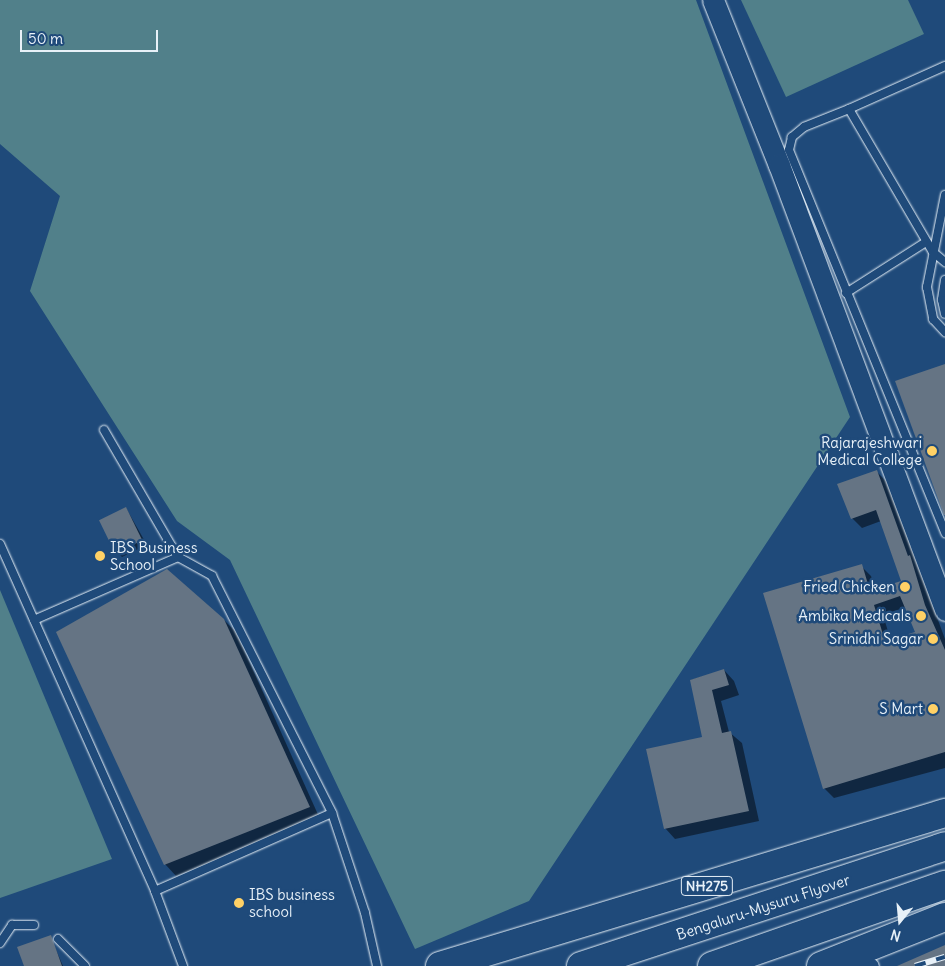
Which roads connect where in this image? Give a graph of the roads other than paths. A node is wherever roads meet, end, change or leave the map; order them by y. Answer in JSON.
{"nodes":[{"id":1,"x":713,"y":0,"type":"edge"},
{"id":2,"x":945,"y":66,"type":"edge"},
{"id":3,"x":849,"y":109,"type":"junction"},
{"id":4,"x":945,"y":196,"type":"edge"},
{"id":5,"x":926,"y":242,"type":"junction"},
{"id":6,"x":933,"y":252,"type":"junction"},
{"id":7,"x":945,"y":262,"type":"edge"},
{"id":8,"x":945,"y":280,"type":"edge"},
{"id":9,"x":846,"y":293,"type":"junction"},
{"id":10,"x":945,"y":314,"type":"edge"},
{"id":11,"x":945,"y":332,"type":"edge"},
{"id":12,"x":104,"y":430,"type":"dead end"},
{"id":13,"x":945,"y":533,"type":"edge"},
{"id":14,"x":0,"y":544,"type":"edge"},
{"id":15,"x":178,"y":557,"type":"junction"},
{"id":16,"x":945,"y":610,"type":"edge"},
{"id":17,"x":34,"y":620,"type":"junction"},
{"id":18,"x":945,"y":812,"type":"edge"},
{"id":19,"x":332,"y":813,"type":"junction"},
{"id":20,"x":945,"y":846,"type":"edge"},
{"id":21,"x":945,"y":885,"type":"edge"},
{"id":22,"x":155,"y":891,"type":"junction"},
{"id":23,"x":945,"y":917,"type":"edge"},
{"id":24,"x":34,"y":925,"type":"dead end"},
{"id":25,"x":58,"y":939,"type":"dead end"},
{"id":26,"x":0,"y":943,"type":"edge"},
{"id":27,"x":833,"y":962,"type":"edge"},
{"id":28,"x":85,"y":966,"type":"edge"},
{"id":29,"x":183,"y":966,"type":"edge"},
{"id":30,"x":377,"y":966,"type":"edge"},
{"id":31,"x":440,"y":966,"type":"edge"},
{"id":32,"x":581,"y":966,"type":"edge"},
{"id":33,"x":712,"y":966,"type":"edge"},
{"id":34,"x":871,"y":966,"type":"edge"}],
"edges":[{"from":1,"to":16,"type":"street"},
{"from":2,"to":3,"type":"lane"},
{"from":3,"to":5,"type":"lane"},
{"from":3,"to":9,"type":"lane"},
{"from":4,"to":6,"type":"lane"},
{"from":5,"to":6,"type":"lane"},
{"from":5,"to":9,"type":"lane"},
{"from":6,"to":7,"type":"lane"},
{"from":6,"to":11,"type":"lane"},
{"from":8,"to":10,"type":"lane"},
{"from":9,"to":13,"type":"lane"},
{"from":12,"to":15,"type":"lane"},
{"from":14,"to":17,"type":"lane"},
{"from":15,"to":17,"type":"lane"},
{"from":15,"to":19,"type":"lane"},
{"from":17,"to":22,"type":"lane"},
{"from":18,"to":31,"type":"highway","number":"NH275"},
{"from":19,"to":22,"type":"lane"},
{"from":19,"to":30,"type":"lane"},
{"from":20,"to":32,"type":"highway","name":"Bengaluru-Mysuru Flyover","number":"NH275"},
{"from":21,"to":33,"type":"highway"},
{"from":22,"to":29,"type":"lane"},
{"from":23,"to":27,"type":"highway"},
{"from":24,"to":26,"type":"lane"},
{"from":25,"to":28,"type":"lane"},
{"from":27,"to":34,"type":"street"}]}
